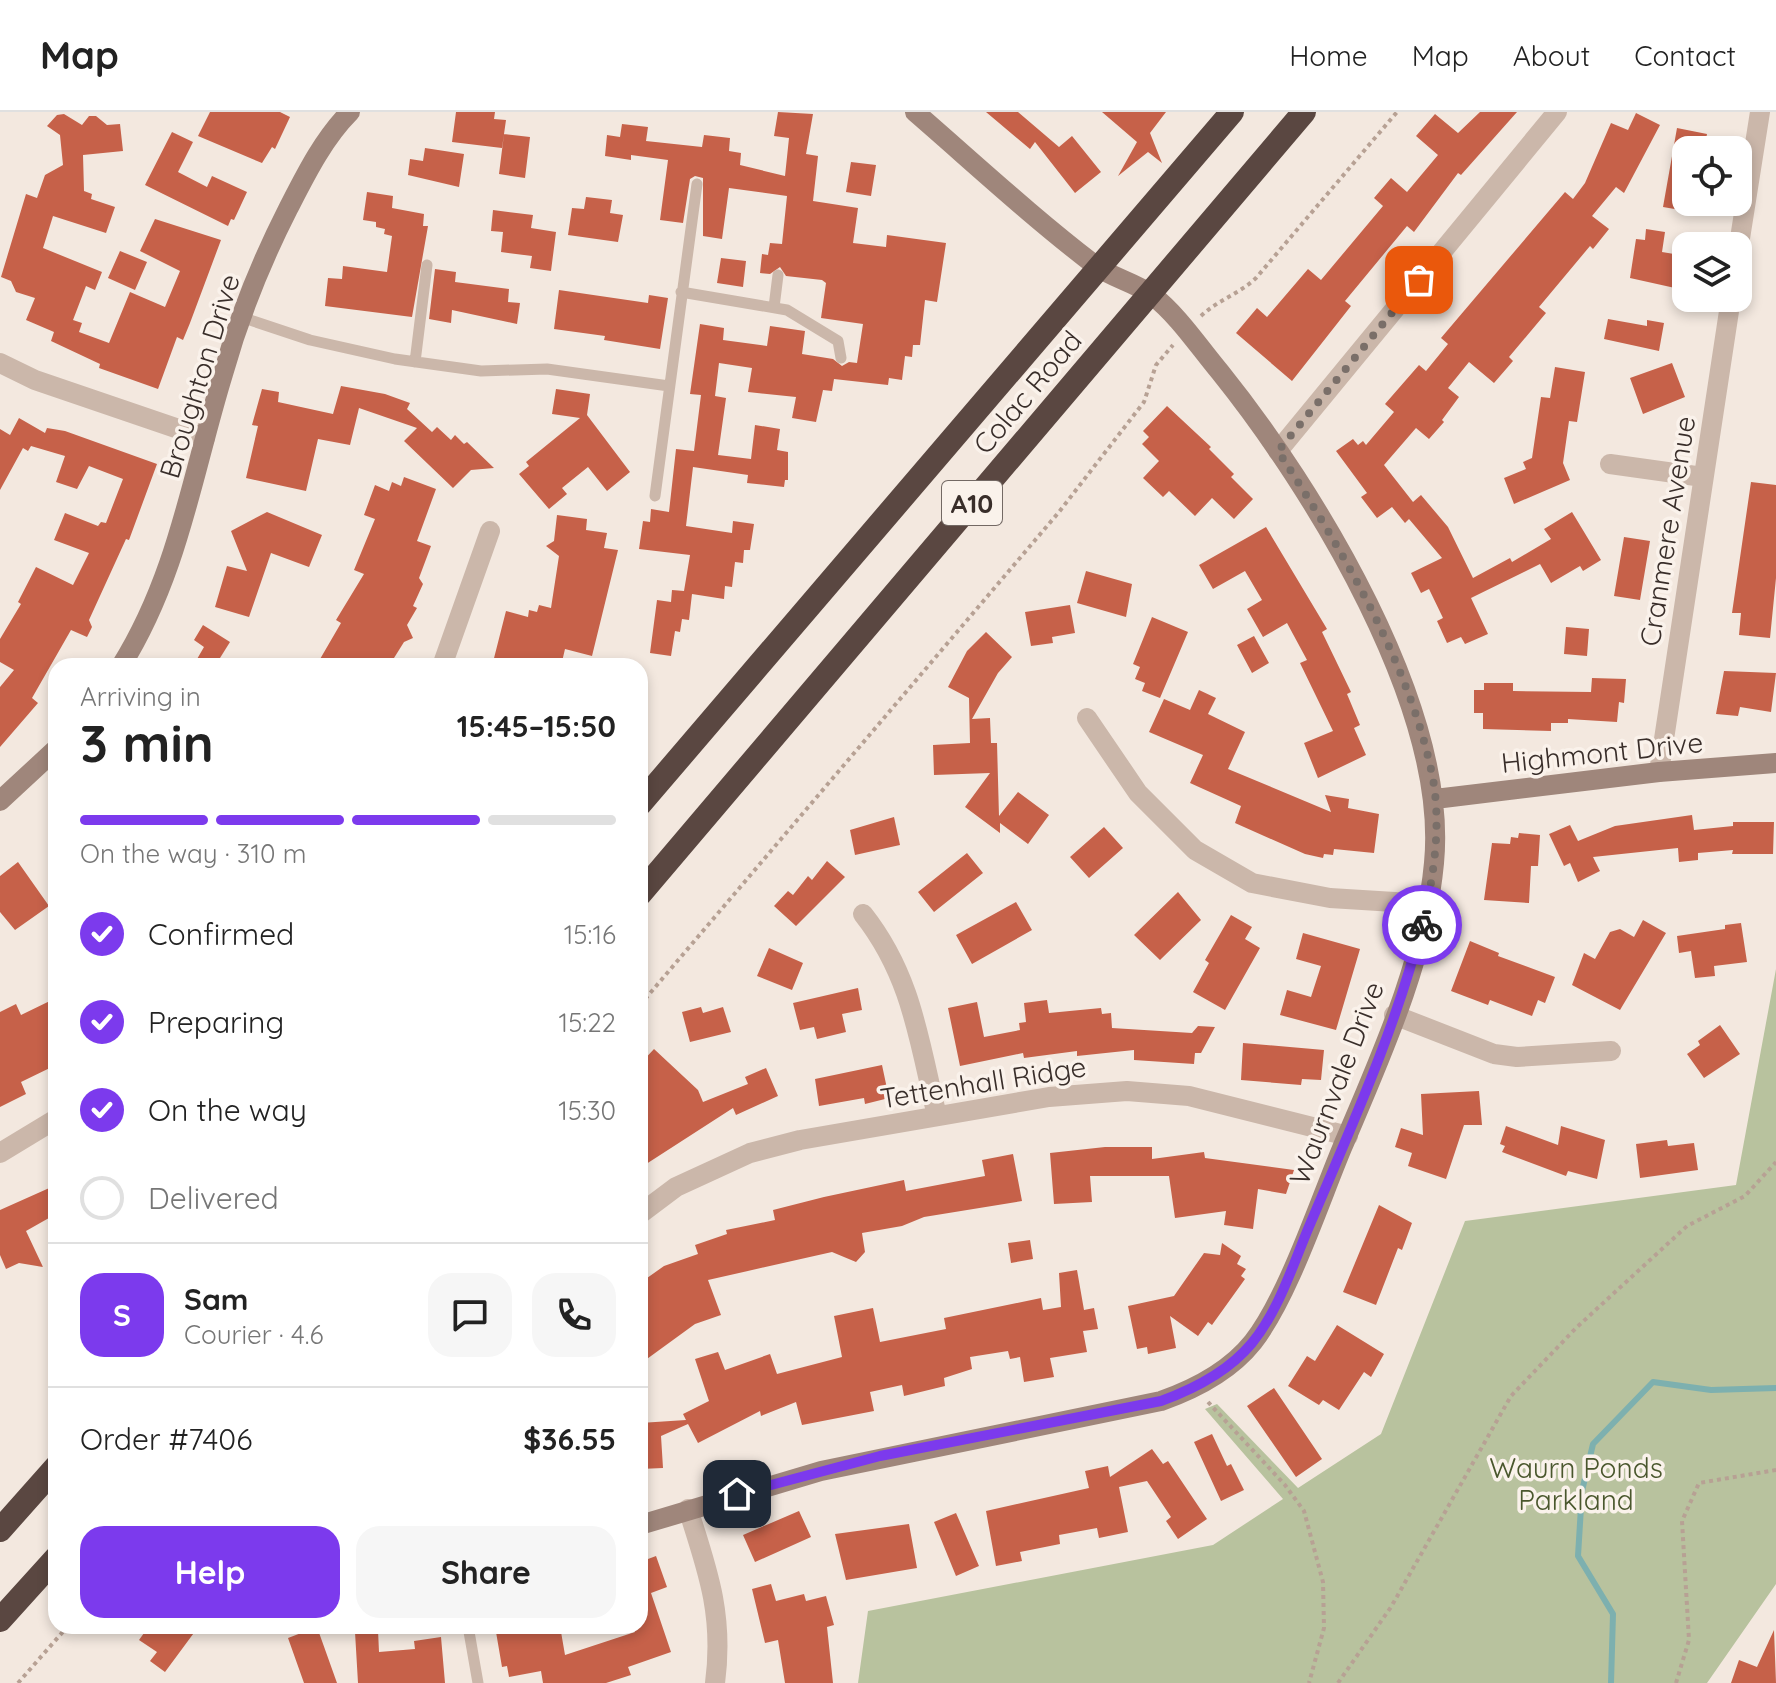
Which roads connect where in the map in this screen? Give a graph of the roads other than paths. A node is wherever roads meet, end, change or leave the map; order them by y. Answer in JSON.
{"nodes":[{"id":1,"x":915,"y":112,"type":"edge"},
{"id":2,"x":1232,"y":112,"type":"edge"},
{"id":3,"x":1304,"y":112,"type":"edge"},
{"id":4,"x":1557,"y":112,"type":"edge"},
{"id":5,"x":1760,"y":112,"type":"edge"},
{"id":6,"x":345,"y":114,"type":"edge"},
{"id":7,"x":697,"y":184,"type":"dead end"},
{"id":8,"x":1741,"y":232,"type":"edge"},
{"id":9,"x":427,"y":265,"type":"dead end"},
{"id":10,"x":1101,"y":269,"type":"junction"},
{"id":11,"x":778,"y":275,"type":"dead end"},
{"id":12,"x":681,"y":292,"type":"junction"},
{"id":13,"x":1150,"y":293,"type":"junction"},
{"id":14,"x":774,"y":307,"type":"junction"},
{"id":15,"x":1729,"y":312,"type":"edge"},
{"id":16,"x":241,"y":317,"type":"junction"},
{"id":17,"x":841,"y":358,"type":"dead end"},
{"id":18,"x":415,"y":362,"type":"junction"},
{"id":19,"x":0,"y":363,"type":"edge"},
{"id":20,"x":669,"y":386,"type":"junction"},
{"id":21,"x":205,"y":438,"type":"junction"},
{"id":22,"x":1278,"y":451,"type":"junction"},
{"id":23,"x":1610,"y":464,"type":"dead end"},
{"id":24,"x":1703,"y":477,"type":"junction"},
{"id":25,"x":655,"y":496,"type":"dead end"},
{"id":26,"x":490,"y":531,"type":"dead end"},
{"id":27,"x":125,"y":658,"type":"edge"},
{"id":28,"x":445,"y":658,"type":"edge"},
{"id":29,"x":1087,"y":718,"type":"dead end"},
{"id":30,"x":48,"y":756,"type":"edge"},
{"id":31,"x":1776,"y":763,"type":"edge"},
{"id":32,"x":1659,"y":772,"type":"junction"},
{"id":33,"x":648,"y":795,"type":"edge"},
{"id":34,"x":1435,"y":799,"type":"junction"},
{"id":35,"x":0,"y":801,"type":"edge"},
{"id":36,"x":648,"y":885,"type":"edge"},
{"id":37,"x":1427,"y":904,"type":"junction"},
{"id":38,"x":863,"y":914,"type":"dead end"},
{"id":39,"x":1394,"y":1015,"type":"junction"},
{"id":40,"x":1611,"y":1051,"type":"dead end"},
{"id":41,"x":937,"y":1116,"type":"junction"},
{"id":42,"x":48,"y":1124,"type":"edge"},
{"id":43,"x":1348,"y":1136,"type":"junction"},
{"id":44,"x":0,"y":1153,"type":"edge"},
{"id":45,"x":648,"y":1208,"type":"edge"},
{"id":46,"x":48,"y":1476,"type":"edge"},
{"id":47,"x":688,"y":1509,"type":"junction"},
{"id":48,"x":648,"y":1522,"type":"edge"},
{"id":49,"x":0,"y":1530,"type":"edge"},
{"id":50,"x":48,"y":1567,"type":"edge"},
{"id":51,"x":0,"y":1620,"type":"edge"},
{"id":52,"x":469,"y":1634,"type":"edge"},
{"id":53,"x":478,"y":1683,"type":"edge"},
{"id":54,"x":715,"y":1683,"type":"edge"}],
"edges":[{"from":1,"to":10,"type":"street"},
{"from":2,"to":10,"type":"highway","name":"Colac Road","number":"A10"},
{"from":3,"to":13,"type":"highway","name":"Colac Road","number":"A10"},
{"from":4,"to":22,"type":"street"},
{"from":5,"to":8,"type":"street"},
{"from":6,"to":16,"type":"street","name":"Broughton Drive"},
{"from":7,"to":12,"type":"lane"},
{"from":9,"to":18,"type":"lane"},
{"from":10,"to":13,"type":"street","name":"Waurnvale Drive"},
{"from":10,"to":33,"type":"highway","name":"Colac Road","number":"A10"},
{"from":11,"to":14,"type":"lane"},
{"from":12,"to":14,"type":"lane"},
{"from":12,"to":20,"type":"lane"},
{"from":13,"to":22,"type":"street","name":"Waurnvale Drive"},
{"from":13,"to":36,"type":"highway","name":"Colac Road","number":"A10"},
{"from":14,"to":17,"type":"lane"},
{"from":15,"to":24,"type":"street","name":"Cranmere Avenue"},
{"from":16,"to":18,"type":"lane"},
{"from":16,"to":21,"type":"street","name":"Broughton Drive"},
{"from":18,"to":20,"type":"lane"},
{"from":19,"to":21,"type":"street"},
{"from":20,"to":25,"type":"lane"},
{"from":21,"to":27,"type":"street","name":"Broughton Drive"},
{"from":22,"to":34,"type":"street","name":"Waurnvale Drive"},
{"from":23,"to":24,"type":"street"},
{"from":24,"to":32,"type":"street","name":"Cranmere Avenue"},
{"from":26,"to":28,"type":"street"},
{"from":29,"to":37,"type":"street"},
{"from":30,"to":35,"type":"street"},
{"from":31,"to":32,"type":"street","name":"Highmont Drive"},
{"from":32,"to":34,"type":"street","name":"Highmont Drive"},
{"from":34,"to":37,"type":"street","name":"Waurnvale Drive"},
{"from":37,"to":39,"type":"street","name":"Waurnvale Drive"},
{"from":38,"to":41,"type":"street"},
{"from":39,"to":40,"type":"street"},
{"from":39,"to":43,"type":"street","name":"Waurnvale Drive"},
{"from":41,"to":43,"type":"street","name":"Tettenhall Ridge"},
{"from":41,"to":45,"type":"street","name":"Tettenhall Ridge"},
{"from":42,"to":44,"type":"street"},
{"from":43,"to":47,"type":"street","name":"Waurnvale Drive"},
{"from":46,"to":49,"type":"highway"},
{"from":47,"to":48,"type":"street","name":"Waurnvale Drive"},
{"from":47,"to":54,"type":"street"},
{"from":50,"to":51,"type":"highway"},
{"from":52,"to":53,"type":"lane"}]}
